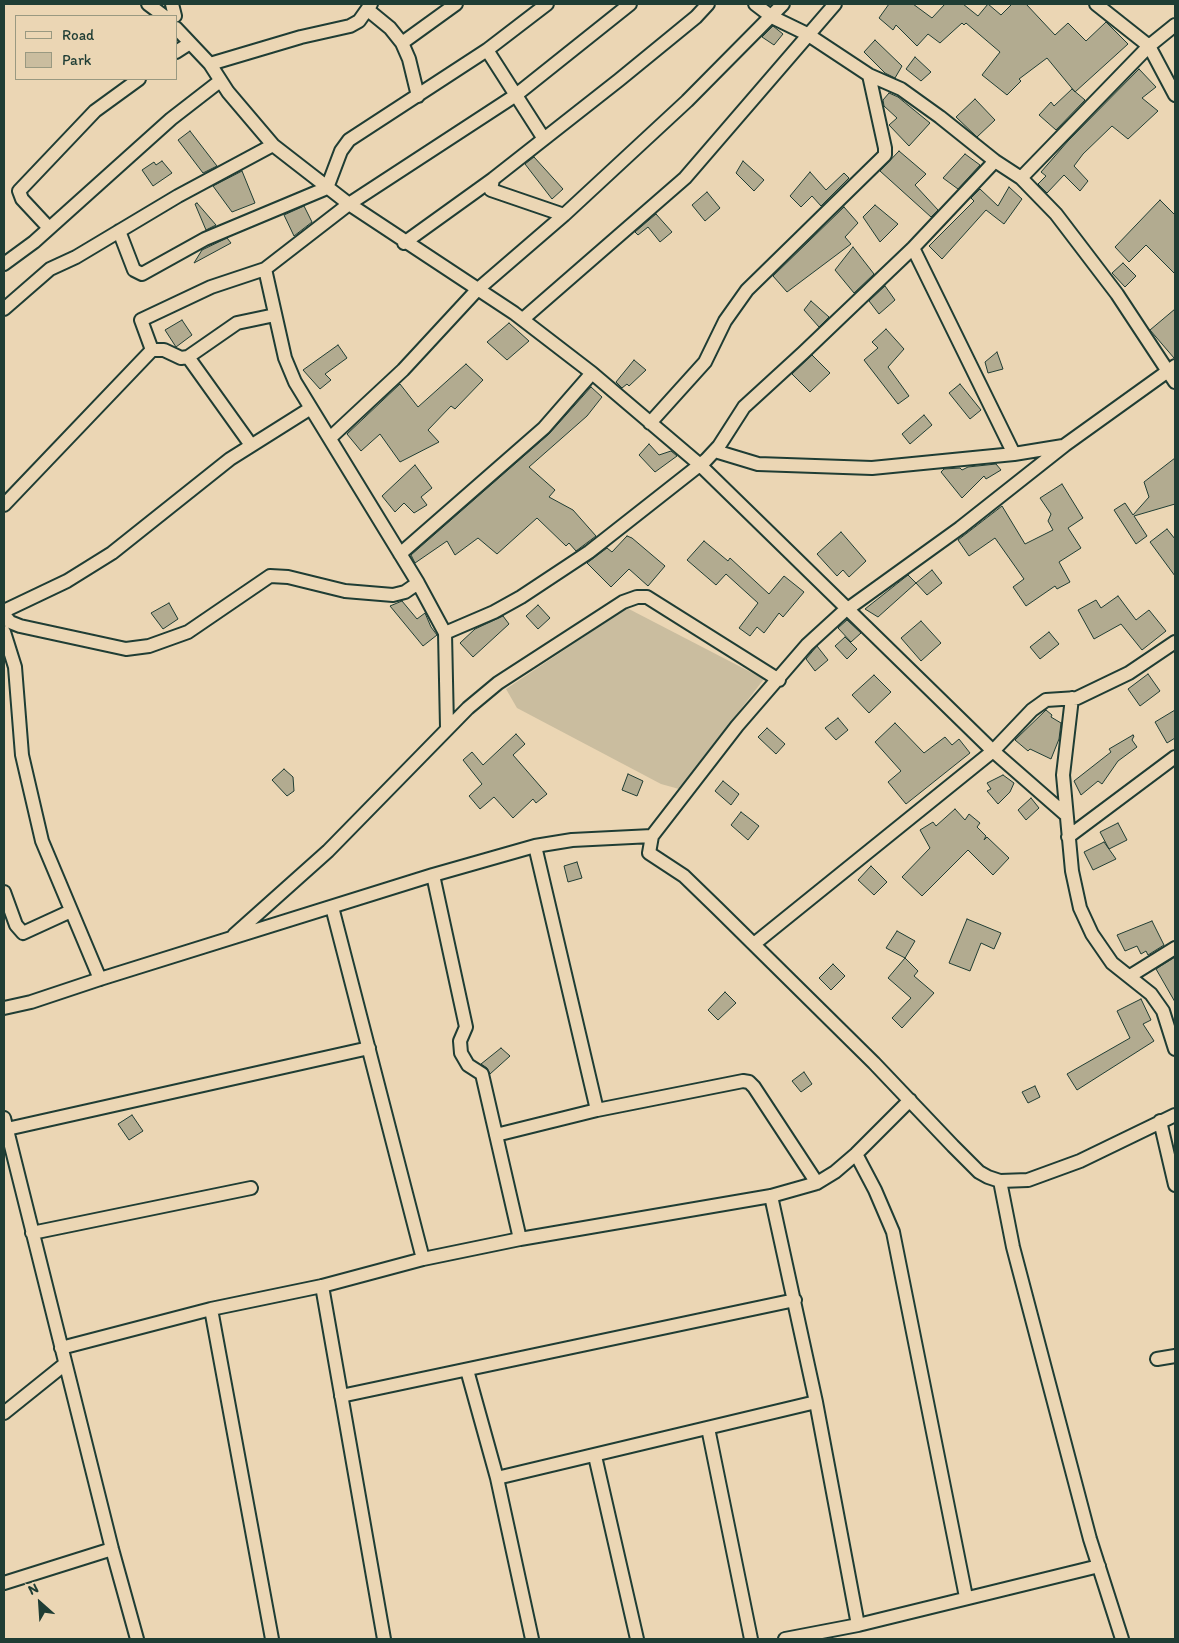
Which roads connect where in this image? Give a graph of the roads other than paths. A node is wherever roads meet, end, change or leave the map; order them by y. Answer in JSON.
{"nodes":[{"id":1,"x":148,"y":4,"type":"edge"},
{"id":2,"x":456,"y":4,"type":"edge"},
{"id":3,"x":547,"y":4,"type":"edge"},
{"id":4,"x":630,"y":4,"type":"edge"},
{"id":5,"x":708,"y":4,"type":"edge"},
{"id":6,"x":755,"y":4,"type":"edge"},
{"id":7,"x":783,"y":4,"type":"edge"},
{"id":8,"x":835,"y":4,"type":"edge"},
{"id":9,"x":1096,"y":4,"type":"edge"},
{"id":10,"x":370,"y":7,"type":"edge"},
{"id":11,"x":163,"y":15,"type":"edge"},
{"id":12,"x":772,"y":17,"type":"junction"},
{"id":13,"x":1175,"y":25,"type":"edge"},
{"id":14,"x":178,"y":30,"type":"edge"},
{"id":15,"x":807,"y":34,"type":"junction"},
{"id":16,"x":190,"y":43,"type":"junction"},
{"id":17,"x":402,"y":43,"type":"junction"},
{"id":18,"x":1149,"y":46,"type":"junction"},
{"id":19,"x":487,"y":50,"type":"junction"},
{"id":20,"x":178,"y":51,"type":"edge"},
{"id":21,"x":210,"y":64,"type":"junction"},
{"id":22,"x":869,"y":75,"type":"junction"},
{"id":23,"x":138,"y":80,"type":"edge"},
{"id":24,"x":220,"y":81,"type":"junction"},
{"id":25,"x":516,"y":95,"type":"junction"},
{"id":26,"x":1175,"y":95,"type":"edge"},
{"id":27,"x":418,"y":96,"type":"junction"},
{"id":28,"x":544,"y":139,"type":"junction"},
{"id":29,"x":273,"y":146,"type":"junction"},
{"id":30,"x":995,"y":161,"type":"junction"},
{"id":31,"x":1021,"y":178,"type":"junction"},
{"id":32,"x":493,"y":179,"type":"junction"},
{"id":33,"x":327,"y":188,"type":"junction"},
{"id":34,"x":349,"y":204,"type":"junction"},
{"id":35,"x":564,"y":215,"type":"junction"},
{"id":36,"x":49,"y":228,"type":"junction"},
{"id":37,"x":120,"y":231,"type":"junction"},
{"id":38,"x":404,"y":243,"type":"junction"},
{"id":39,"x":912,"y":248,"type":"junction"},
{"id":40,"x":4,"y":264,"type":"edge"},
{"id":41,"x":265,"y":269,"type":"junction"},
{"id":42,"x":477,"y":290,"type":"junction"},
{"id":43,"x":4,"y":309,"type":"edge"},
{"id":44,"x":275,"y":315,"type":"junction"},
{"id":45,"x":523,"y":319,"type":"junction"},
{"id":46,"x":152,"y":350,"type":"junction"},
{"id":47,"x":188,"y":357,"type":"junction"},
{"id":48,"x":592,"y":373,"type":"junction"},
{"id":49,"x":1173,"y":373,"type":"edge"},
{"id":50,"x":311,"y":408,"type":"junction"},
{"id":51,"x":650,"y":423,"type":"junction"},
{"id":52,"x":330,"y":438,"type":"junction"},
{"id":53,"x":251,"y":445,"type":"junction"},
{"id":54,"x":1065,"y":445,"type":"junction"},
{"id":55,"x":715,"y":451,"type":"junction"},
{"id":56,"x":1014,"y":454,"type":"junction"},
{"id":57,"x":699,"y":464,"type":"junction"},
{"id":58,"x":4,"y":506,"type":"edge"},
{"id":59,"x":400,"y":554,"type":"junction"},
{"id":60,"x":418,"y":583,"type":"junction"},
{"id":61,"x":848,"y":609,"type":"junction"},
{"id":62,"x":4,"y":613,"type":"edge"},
{"id":63,"x":4,"y":632,"type":"edge"},
{"id":64,"x":445,"y":633,"type":"junction"},
{"id":65,"x":1175,"y":642,"type":"edge"},
{"id":66,"x":779,"y":680,"type":"junction"},
{"id":67,"x":1072,"y":698,"type":"junction"},
{"id":68,"x":447,"y":727,"type":"junction"},
{"id":69,"x":993,"y":751,"type":"junction"},
{"id":70,"x":1175,"y":757,"type":"edge"},
{"id":71,"x":1065,"y":814,"type":"junction"},
{"id":72,"x":652,"y":836,"type":"junction"},
{"id":73,"x":1068,"y":837,"type":"junction"},
{"id":74,"x":535,"y":846,"type":"junction"},
{"id":75,"x":433,"y":875,"type":"junction"},
{"id":76,"x":4,"y":892,"type":"edge"},
{"id":77,"x":332,"y":907,"type":"junction"},
{"id":78,"x":71,"y":911,"type":"junction"},
{"id":79,"x":230,"y":938,"type":"junction"},
{"id":80,"x":754,"y":944,"type":"junction"},
{"id":81,"x":1175,"y":948,"type":"edge"},
{"id":82,"x":1130,"y":976,"type":"junction"},
{"id":83,"x":100,"y":978,"type":"junction"},
{"id":84,"x":4,"y":1008,"type":"edge"},
{"id":85,"x":369,"y":1048,"type":"junction"},
{"id":86,"x":1175,"y":1049,"type":"edge"},
{"id":87,"x":910,"y":1100,"type":"junction"},
{"id":88,"x":597,"y":1110,"type":"junction"},
{"id":89,"x":1175,"y":1115,"type":"edge"},
{"id":90,"x":1160,"y":1121,"type":"junction"},
{"id":91,"x":5,"y":1123,"type":"edge"},
{"id":92,"x":496,"y":1135,"type":"junction"},
{"id":93,"x":856,"y":1154,"type":"junction"},
{"id":94,"x":1000,"y":1180,"type":"junction"},
{"id":95,"x":818,"y":1183,"type":"junction"},
{"id":96,"x":1175,"y":1185,"type":"edge"},
{"id":97,"x":251,"y":1188,"type":"dead end"},
{"id":98,"x":771,"y":1196,"type":"junction"},
{"id":99,"x":32,"y":1233,"type":"junction"},
{"id":100,"x":520,"y":1239,"type":"junction"},
{"id":101,"x":423,"y":1258,"type":"junction"},
{"id":102,"x":322,"y":1286,"type":"junction"},
{"id":103,"x":794,"y":1300,"type":"junction"},
{"id":104,"x":211,"y":1309,"type":"junction"},
{"id":105,"x":61,"y":1348,"type":"junction"},
{"id":106,"x":1175,"y":1356,"type":"edge"},
{"id":107,"x":1158,"y":1359,"type":"dead end"},
{"id":108,"x":65,"y":1364,"type":"junction"},
{"id":109,"x":467,"y":1370,"type":"junction"},
{"id":110,"x":341,"y":1396,"type":"junction"},
{"id":111,"x":816,"y":1402,"type":"junction"},
{"id":112,"x":4,"y":1413,"type":"edge"},
{"id":113,"x":708,"y":1428,"type":"junction"},
{"id":114,"x":595,"y":1456,"type":"junction"},
{"id":115,"x":497,"y":1478,"type":"junction"},
{"id":116,"x":112,"y":1549,"type":"junction"},
{"id":117,"x":1098,"y":1566,"type":"junction"},
{"id":118,"x":4,"y":1583,"type":"edge"},
{"id":119,"x":966,"y":1597,"type":"junction"},
{"id":120,"x":858,"y":1625,"type":"junction"},
{"id":121,"x":137,"y":1639,"type":"edge"},
{"id":122,"x":272,"y":1639,"type":"edge"},
{"id":123,"x":384,"y":1639,"type":"edge"},
{"id":124,"x":532,"y":1639,"type":"edge"},
{"id":125,"x":636,"y":1639,"type":"edge"},
{"id":126,"x":750,"y":1639,"type":"edge"},
{"id":127,"x":785,"y":1639,"type":"edge"},
{"id":128,"x":1122,"y":1639,"type":"edge"}],
"edges":[{"from":1,"to":11,"type":"street"},
{"from":2,"to":17,"type":"street"},
{"from":3,"to":19,"type":"street"},
{"from":4,"to":25,"type":"street"},
{"from":5,"to":28,"type":"street"},
{"from":6,"to":12,"type":"street"},
{"from":7,"to":12,"type":"street"},
{"from":8,"to":15,"type":"street"},
{"from":9,"to":18,"type":"street"},
{"from":10,"to":17,"type":"street"},
{"from":10,"to":21,"type":"street"},
{"from":12,"to":15,"type":"street"},
{"from":12,"to":35,"type":"street"},
{"from":13,"to":18,"type":"street"},
{"from":14,"to":16,"type":"street"},
{"from":15,"to":22,"type":"street"},
{"from":15,"to":45,"type":"street"},
{"from":16,"to":20,"type":"street"},
{"from":16,"to":21,"type":"street"},
{"from":17,"to":27,"type":"street"},
{"from":18,"to":26,"type":"street"},
{"from":18,"to":31,"type":"street"},
{"from":19,"to":25,"type":"street"},
{"from":19,"to":27,"type":"street"},
{"from":21,"to":24,"type":"street"},
{"from":22,"to":30,"type":"street"},
{"from":22,"to":51,"type":"street"},
{"from":23,"to":36,"type":"street"},
{"from":24,"to":29,"type":"street"},
{"from":24,"to":36,"type":"street"},
{"from":25,"to":28,"type":"street"},
{"from":25,"to":34,"type":"street"},
{"from":27,"to":33,"type":"street"},
{"from":28,"to":32,"type":"street"},
{"from":29,"to":33,"type":"street"},
{"from":29,"to":37,"type":"street"},
{"from":30,"to":31,"type":"street"},
{"from":30,"to":39,"type":"street"},
{"from":31,"to":49,"type":"street"},
{"from":32,"to":35,"type":"street"},
{"from":32,"to":38,"type":"street"},
{"from":33,"to":34,"type":"street"},
{"from":33,"to":37,"type":"street"},
{"from":34,"to":38,"type":"street"},
{"from":34,"to":41,"type":"street"},
{"from":35,"to":42,"type":"street"},
{"from":36,"to":40,"type":"street"},
{"from":37,"to":43,"type":"street"},
{"from":38,"to":42,"type":"street"},
{"from":39,"to":55,"type":"street"},
{"from":39,"to":56,"type":"street"},
{"from":41,"to":44,"type":"street"},
{"from":41,"to":46,"type":"street"},
{"from":42,"to":45,"type":"street"},
{"from":42,"to":52,"type":"street"},
{"from":44,"to":47,"type":"street"},
{"from":44,"to":50,"type":"street"},
{"from":45,"to":48,"type":"street"},
{"from":46,"to":47,"type":"street"},
{"from":46,"to":58,"type":"street"},
{"from":47,"to":53,"type":"street"},
{"from":48,"to":51,"type":"street"},
{"from":48,"to":59,"type":"street"},
{"from":49,"to":54,"type":"street"},
{"from":50,"to":52,"type":"street"},
{"from":50,"to":53,"type":"street"},
{"from":51,"to":57,"type":"street"},
{"from":52,"to":59,"type":"street"},
{"from":53,"to":62,"type":"street"},
{"from":54,"to":56,"type":"street"},
{"from":54,"to":61,"type":"street"},
{"from":55,"to":56,"type":"street"},
{"from":55,"to":57,"type":"street"},
{"from":57,"to":61,"type":"street"},
{"from":57,"to":64,"type":"street"},
{"from":59,"to":60,"type":"street"},
{"from":60,"to":62,"type":"street"},
{"from":60,"to":64,"type":"street"},
{"from":61,"to":66,"type":"street"},
{"from":61,"to":69,"type":"street"},
{"from":63,"to":78,"type":"street"},
{"from":64,"to":68,"type":"street"},
{"from":65,"to":67,"type":"street"},
{"from":66,"to":68,"type":"street"},
{"from":66,"to":72,"type":"street"},
{"from":67,"to":69,"type":"street"},
{"from":67,"to":71,"type":"street"},
{"from":68,"to":79,"type":"street"},
{"from":69,"to":71,"type":"street"},
{"from":69,"to":80,"type":"street"},
{"from":70,"to":73,"type":"street"},
{"from":71,"to":73,"type":"street"},
{"from":72,"to":74,"type":"street"},
{"from":72,"to":80,"type":"street"},
{"from":73,"to":82,"type":"street"},
{"from":74,"to":75,"type":"street"},
{"from":74,"to":88,"type":"street"},
{"from":75,"to":77,"type":"street"},
{"from":75,"to":92,"type":"street"},
{"from":76,"to":78,"type":"street"},
{"from":77,"to":79,"type":"street"},
{"from":77,"to":85,"type":"street"},
{"from":78,"to":83,"type":"street"},
{"from":79,"to":83,"type":"street"},
{"from":80,"to":87,"type":"street"},
{"from":81,"to":82,"type":"street"},
{"from":82,"to":86,"type":"street"},
{"from":83,"to":84,"type":"street"},
{"from":85,"to":91,"type":"street"},
{"from":85,"to":101,"type":"street"},
{"from":87,"to":93,"type":"street"},
{"from":87,"to":94,"type":"street"},
{"from":88,"to":92,"type":"street"},
{"from":88,"to":95,"type":"street"},
{"from":89,"to":90,"type":"street"},
{"from":90,"to":94,"type":"street"},
{"from":90,"to":96,"type":"street"},
{"from":91,"to":99,"type":"street"},
{"from":92,"to":100,"type":"street"},
{"from":93,"to":95,"type":"street"},
{"from":93,"to":119,"type":"street"},
{"from":94,"to":117,"type":"street"},
{"from":95,"to":98,"type":"street"},
{"from":97,"to":99,"type":"street"},
{"from":98,"to":100,"type":"street"},
{"from":98,"to":103,"type":"street"},
{"from":99,"to":105,"type":"street"},
{"from":100,"to":101,"type":"street"},
{"from":101,"to":102,"type":"street"},
{"from":102,"to":104,"type":"street"},
{"from":102,"to":110,"type":"street"},
{"from":103,"to":109,"type":"street"},
{"from":103,"to":111,"type":"street"},
{"from":104,"to":105,"type":"street"},
{"from":104,"to":122,"type":"street"},
{"from":105,"to":108,"type":"street"},
{"from":106,"to":107,"type":"street"},
{"from":108,"to":112,"type":"street"},
{"from":108,"to":116,"type":"street"},
{"from":109,"to":110,"type":"street"},
{"from":109,"to":115,"type":"street"},
{"from":110,"to":123,"type":"street"},
{"from":111,"to":113,"type":"street"},
{"from":111,"to":120,"type":"street"},
{"from":113,"to":114,"type":"street"},
{"from":113,"to":126,"type":"street"},
{"from":114,"to":115,"type":"street"},
{"from":114,"to":125,"type":"street"},
{"from":115,"to":124,"type":"street"},
{"from":116,"to":118,"type":"street"},
{"from":116,"to":121,"type":"street"},
{"from":117,"to":119,"type":"street"},
{"from":117,"to":128,"type":"street"},
{"from":119,"to":120,"type":"street"},
{"from":120,"to":127,"type":"street"}]}
